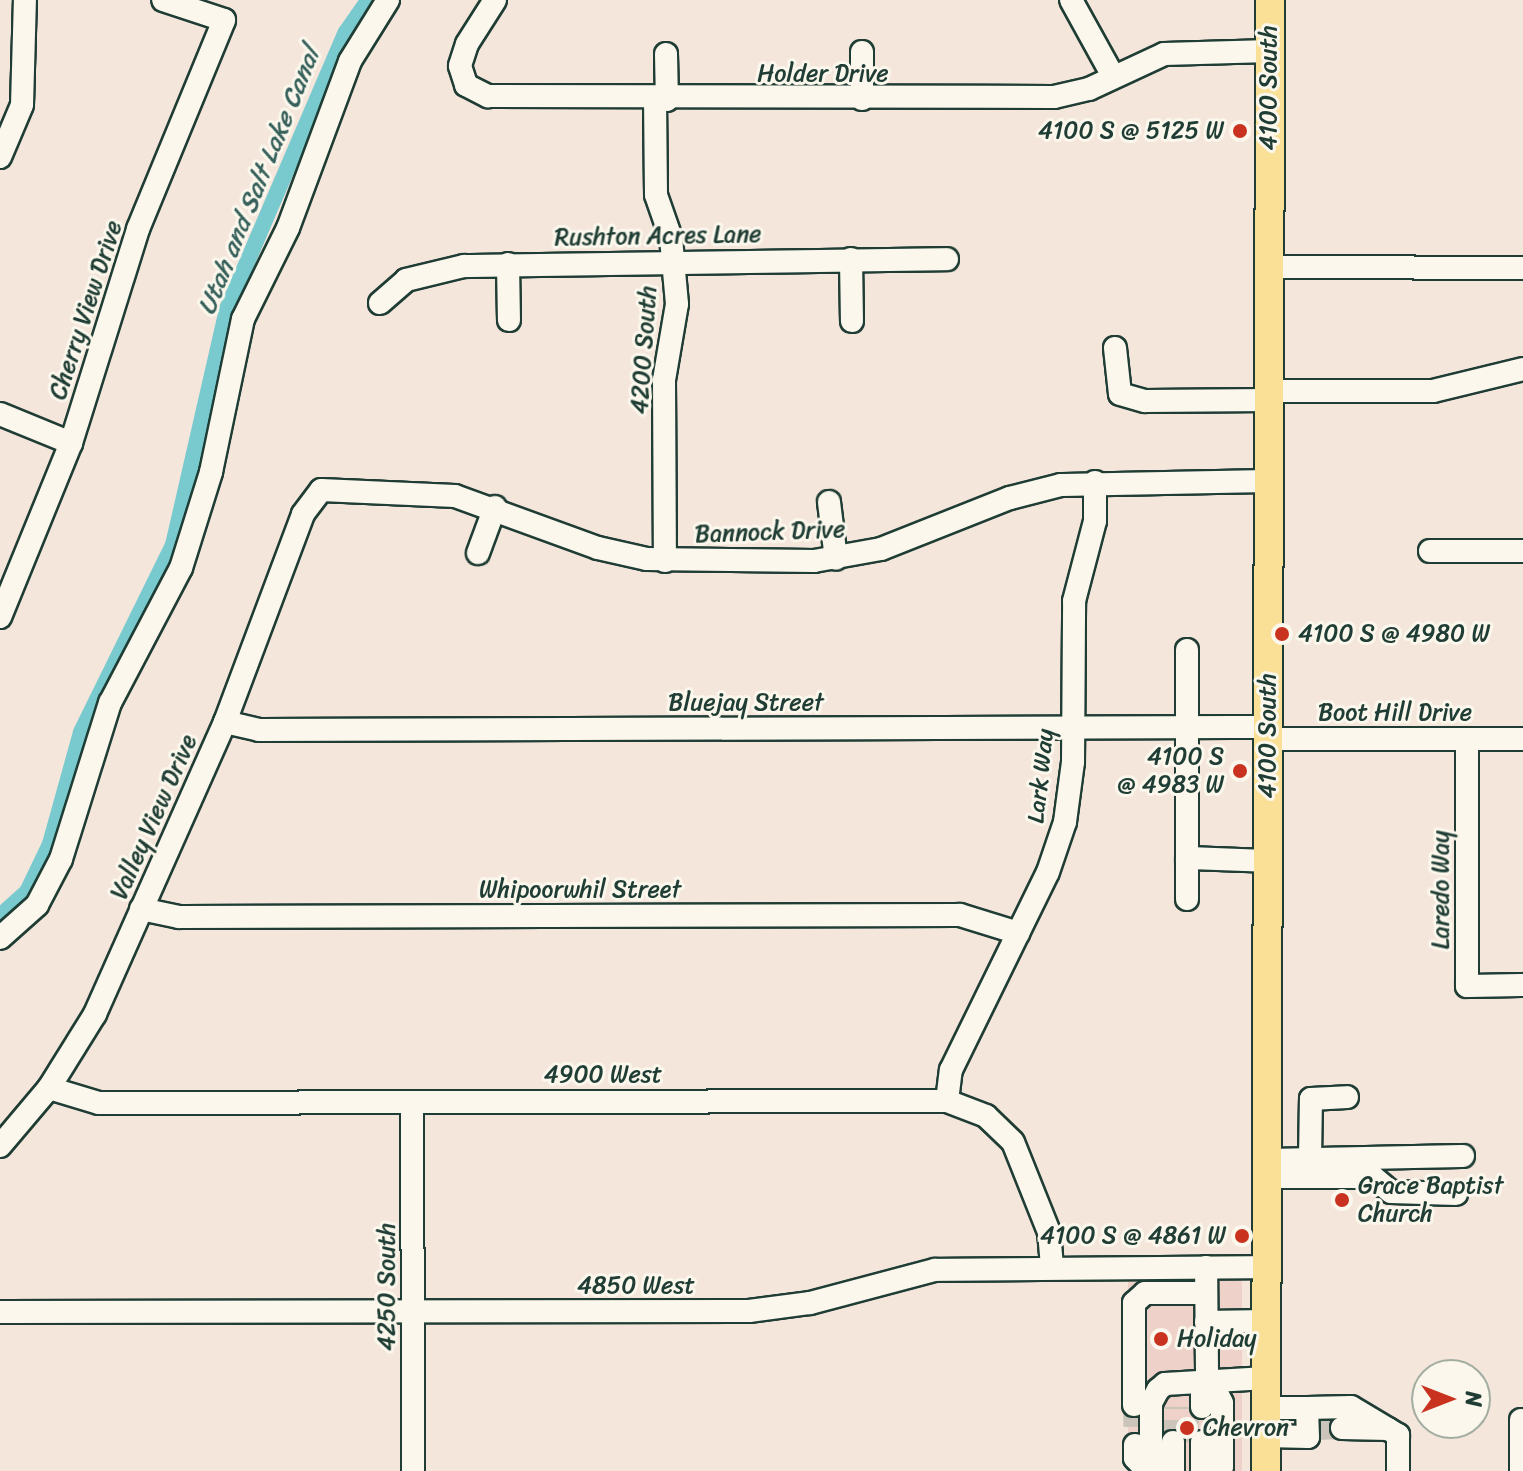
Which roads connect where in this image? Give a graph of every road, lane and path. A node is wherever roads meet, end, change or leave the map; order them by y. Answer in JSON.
{"nodes":[{"id":1,"x":25,"y":0,"type":"edge"},
{"id":2,"x":163,"y":0,"type":"edge"},
{"id":3,"x":388,"y":0,"type":"edge"},
{"id":4,"x":495,"y":0,"type":"edge"},
{"id":5,"x":1071,"y":0,"type":"edge"},
{"id":6,"x":1270,"y":0,"type":"edge"},
{"id":7,"x":1270,"y":51,"type":"junction"},
{"id":8,"x":862,"y":52,"type":"dead end"},
{"id":9,"x":666,"y":54,"type":"dead end"},
{"id":10,"x":1113,"y":76,"type":"junction"},
{"id":11,"x":661,"y":99,"type":"junction"},
{"id":12,"x":862,"y":99,"type":"junction"},
{"id":13,"x":3,"y":153,"type":"edge"},
{"id":14,"x":851,"y":259,"type":"junction"},
{"id":15,"x":947,"y":259,"type":"dead end"},
{"id":16,"x":508,"y":264,"type":"junction"},
{"id":17,"x":674,"y":264,"type":"junction"},
{"id":18,"x":1269,"y":267,"type":"junction"},
{"id":19,"x":1523,"y":268,"type":"edge"},
{"id":20,"x":380,"y":303,"type":"dead end"},
{"id":21,"x":509,"y":320,"type":"dead end"},
{"id":22,"x":852,"y":321,"type":"dead end"},
{"id":23,"x":1115,"y":348,"type":"dead end"},
{"id":24,"x":1523,"y":369,"type":"edge"},
{"id":25,"x":1269,"y":395,"type":"junction"},
{"id":26,"x":0,"y":414,"type":"edge"},
{"id":27,"x":71,"y":443,"type":"junction"},
{"id":28,"x":1269,"y":481,"type":"junction"},
{"id":29,"x":1095,"y":482,"type":"junction"},
{"id":30,"x":321,"y":490,"type":"joint"},
{"id":31,"x":829,"y":502,"type":"dead end"},
{"id":32,"x":495,"y":507,"type":"junction"},
{"id":33,"x":1430,"y":551,"type":"dead end"},
{"id":34,"x":1523,"y":551,"type":"edge"},
{"id":35,"x":478,"y":553,"type":"dead end"},
{"id":36,"x":836,"y":559,"type":"junction"},
{"id":37,"x":665,"y":561,"type":"junction"},
{"id":38,"x":9,"y":571,"type":"edge"},
{"id":39,"x":0,"y":617,"type":"edge"},
{"id":40,"x":1187,"y":650,"type":"dead end"},
{"id":41,"x":225,"y":722,"type":"junction"},
{"id":42,"x":1188,"y":727,"type":"junction"},
{"id":43,"x":1073,"y":728,"type":"junction"},
{"id":44,"x":1268,"y":733,"type":"junction"},
{"id":45,"x":1467,"y":739,"type":"junction"},
{"id":46,"x":1523,"y":739,"type":"edge"},
{"id":47,"x":1187,"y":858,"type":"junction"},
{"id":48,"x":1268,"y":861,"type":"junction"},
{"id":49,"x":1187,"y":899,"type":"dead end"},
{"id":50,"x":141,"y":909,"type":"junction"},
{"id":51,"x":1018,"y":933,"type":"junction"},
{"id":52,"x":0,"y":938,"type":"edge"},
{"id":53,"x":1523,"y":985,"type":"edge"},
{"id":54,"x":49,"y":1088,"type":"junction"},
{"id":55,"x":1347,"y":1097,"type":"dead end"},
{"id":56,"x":947,"y":1101,"type":"junction"},
{"id":57,"x":412,"y":1102,"type":"junction"},
{"id":58,"x":0,"y":1146,"type":"edge"},
{"id":59,"x":1463,"y":1156,"type":"dead end"},
{"id":60,"x":1310,"y":1160,"type":"junction"},
{"id":61,"x":1267,"y":1168,"type":"junction"},
{"id":62,"x":1456,"y":1194,"type":"dead end"},
{"id":63,"x":1206,"y":1267,"type":"junction"},
{"id":64,"x":1267,"y":1267,"type":"junction"},
{"id":65,"x":1052,"y":1268,"type":"junction"},
{"id":66,"x":1206,"y":1293,"type":"junction"},
{"id":67,"x":0,"y":1312,"type":"edge"},
{"id":68,"x":413,"y":1313,"type":"junction"},
{"id":69,"x":1266,"y":1321,"type":"junction"},
{"id":70,"x":1206,"y":1322,"type":"junction"},
{"id":71,"x":1266,"y":1378,"type":"junction"},
{"id":72,"x":1193,"y":1383,"type":"junction"},
{"id":73,"x":1134,"y":1405,"type":"tunnel mouth"},
{"id":74,"x":1188,"y":1407,"type":"tunnel mouth"},
{"id":75,"x":1521,"y":1420,"type":"edge"},
{"id":76,"x":1266,"y":1422,"type":"junction"},
{"id":77,"x":1342,"y":1428,"type":"tunnel mouth"},
{"id":78,"x":1389,"y":1429,"type":"junction"},
{"id":79,"x":1187,"y":1442,"type":"junction"},
{"id":80,"x":1135,"y":1445,"type":"tunnel mouth"},
{"id":81,"x":413,"y":1471,"type":"edge"},
{"id":82,"x":1149,"y":1471,"type":"edge"},
{"id":83,"x":1173,"y":1471,"type":"edge"},
{"id":84,"x":1188,"y":1471,"type":"edge"},
{"id":85,"x":1203,"y":1471,"type":"edge"},
{"id":86,"x":1266,"y":1471,"type":"edge"},
{"id":87,"x":1398,"y":1471,"type":"edge"},
{"id":88,"x":1521,"y":1471,"type":"edge"}],
"edges":[{"from":1,"to":13,"type":"street"},
{"from":2,"to":27,"type":"street","name":"Cherry View Drive"},
{"from":3,"to":52,"type":"street"},
{"from":4,"to":11,"type":"street","name":"Holder Drive"},
{"from":5,"to":10,"type":"street"},
{"from":6,"to":7,"type":"main road","name":"4100 South"},
{"from":7,"to":10,"type":"street","name":"Holder Drive"},
{"from":7,"to":18,"type":"main road","name":"4100 South"},
{"from":8,"to":12,"type":"street"},
{"from":9,"to":11,"type":"street","name":"4200 South"},
{"from":10,"to":12,"type":"street","name":"Holder Drive"},
{"from":11,"to":12,"type":"street","name":"Holder Drive"},
{"from":11,"to":17,"type":"street","name":"4200 South"},
{"from":14,"to":15,"type":"street","name":"Rushton Acres Lane"},
{"from":14,"to":17,"type":"street","name":"Rushton Acres Lane"},
{"from":14,"to":22,"type":"street"},
{"from":16,"to":17,"type":"street","name":"Rushton Acres Lane"},
{"from":16,"to":20,"type":"street","name":"Rushton Acres Lane"},
{"from":16,"to":21,"type":"street"},
{"from":17,"to":37,"type":"street","name":"4200 South"},
{"from":18,"to":19,"type":"street"},
{"from":18,"to":25,"type":"main road","name":"4100 South"},
{"from":23,"to":25,"type":"street"},
{"from":24,"to":25,"type":"street"},
{"from":25,"to":28,"type":"main road","name":"4100 South"},
{"from":26,"to":27,"type":"street"},
{"from":27,"to":38,"type":"street","name":"Cherry View Drive"},
{"from":28,"to":29,"type":"street","name":"Bannock Drive"},
{"from":28,"to":44,"type":"main road","name":"4100 South"},
{"from":29,"to":36,"type":"street","name":"Bannock Drive"},
{"from":29,"to":43,"type":"street","name":"Lark Way"},
{"from":30,"to":32,"type":"street","name":"Bannock Drive"},
{"from":30,"to":41,"type":"street","name":"Valley View Drive"},
{"from":31,"to":36,"type":"street"},
{"from":32,"to":35,"type":"street"},
{"from":32,"to":37,"type":"street","name":"Bannock Drive"},
{"from":33,"to":34,"type":"street"},
{"from":36,"to":37,"type":"street","name":"Bannock Drive"},
{"from":38,"to":39,"type":"street","name":"Cherry View Drive"},
{"from":40,"to":42,"type":"street"},
{"from":41,"to":43,"type":"street","name":"Bluejay Street"},
{"from":41,"to":50,"type":"street","name":"Valley View Drive"},
{"from":42,"to":43,"type":"street","name":"Bluejay Street"},
{"from":42,"to":44,"type":"street","name":"Bluejay Street"},
{"from":42,"to":47,"type":"street"},
{"from":43,"to":51,"type":"street","name":"Lark Way"},
{"from":44,"to":45,"type":"street","name":"Boot Hill Drive"},
{"from":44,"to":48,"type":"main road","name":"4100 South"},
{"from":45,"to":46,"type":"street","name":"Boot Hill Drive"},
{"from":45,"to":53,"type":"street","name":"Laredo Way"},
{"from":47,"to":48,"type":"street"},
{"from":47,"to":49,"type":"street"},
{"from":48,"to":61,"type":"main road","name":"4100 South"},
{"from":50,"to":51,"type":"street","name":"Whipoorwhil Street"},
{"from":50,"to":54,"type":"street","name":"Valley View Drive"},
{"from":51,"to":56,"type":"street","name":"Lark Way"},
{"from":54,"to":57,"type":"street","name":"4900 West"},
{"from":54,"to":58,"type":"street","name":"Valley View Drive"},
{"from":55,"to":60,"type":"street"},
{"from":56,"to":57,"type":"street","name":"4900 West"},
{"from":56,"to":65,"type":"street","name":"4900 West"},
{"from":57,"to":68,"type":"street","name":"4250 South"},
{"from":59,"to":60,"type":"street"},
{"from":60,"to":61,"type":"street"},
{"from":61,"to":62,"type":"street"},
{"from":61,"to":64,"type":"main road","name":"4100 South"},
{"from":63,"to":64,"type":"street","name":"4850 West"},
{"from":63,"to":65,"type":"street","name":"4850 West"},
{"from":63,"to":66,"type":"street"},
{"from":64,"to":69,"type":"main road","name":"4100 South"},
{"from":65,"to":68,"type":"street","name":"4850 West"},
{"from":66,"to":70,"type":"street"},
{"from":66,"to":73,"type":"street"},
{"from":67,"to":68,"type":"street","name":"4850 West"},
{"from":68,"to":81,"type":"street","name":"4250 South"},
{"from":69,"to":70,"type":"street"},
{"from":69,"to":71,"type":"main road","name":"4100 South"},
{"from":70,"to":72,"type":"street"},
{"from":71,"to":72,"type":"street"},
{"from":71,"to":76,"type":"main road","name":"4100 South"},
{"from":72,"to":74,"type":"street"},
{"from":72,"to":82,"type":"street"},
{"from":72,"to":85,"type":"street"},
{"from":75,"to":88,"type":"street"},
{"from":76,"to":78,"type":"street"},
{"from":76,"to":86,"type":"main road","name":"4100 South"},
{"from":77,"to":78,"type":"street"},
{"from":78,"to":87,"type":"street"},
{"from":79,"to":83,"type":"street"},
{"from":79,"to":84,"type":"street"},
{"from":79,"to":85,"type":"street"},
{"from":80,"to":82,"type":"street"}]}
